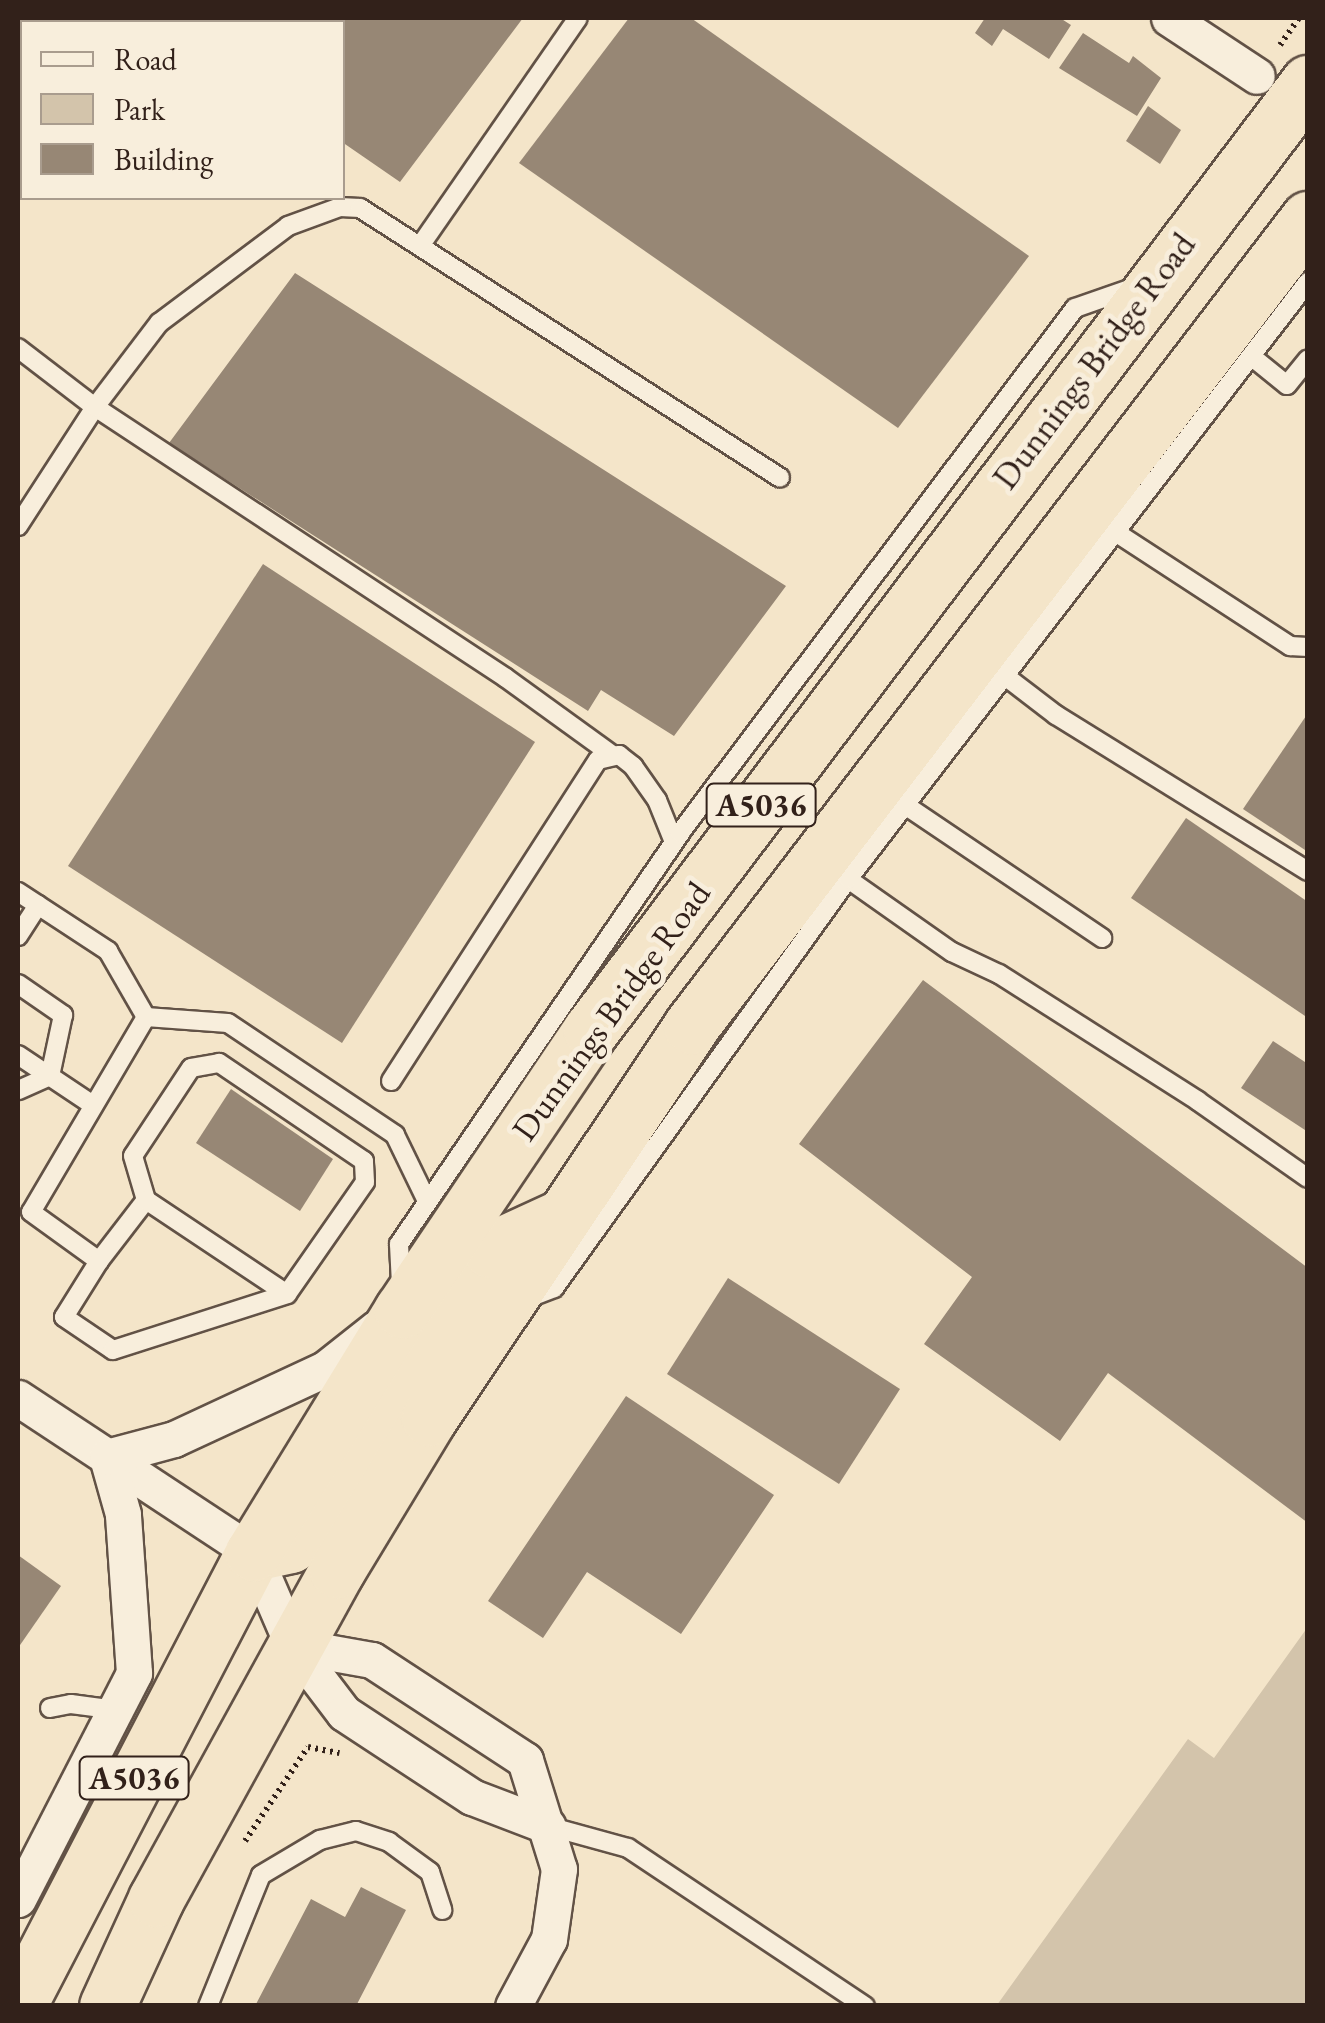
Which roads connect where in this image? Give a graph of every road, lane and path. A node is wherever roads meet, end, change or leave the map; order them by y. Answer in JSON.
{"nodes":[{"id":1,"x":578,"y":18,"type":"edge"},
{"id":2,"x":1169,"y":18,"type":"edge"},
{"id":3,"x":1282,"y":80,"type":"edge"},
{"id":4,"x":1308,"y":218,"type":"edge"},
{"id":5,"x":420,"y":246,"type":"junction"},
{"id":6,"x":1155,"y":280,"type":"junction"},
{"id":7,"x":1308,"y":282,"type":"edge"},
{"id":8,"x":1236,"y":344,"type":"junction"},
{"id":9,"x":18,"y":348,"type":"edge"},
{"id":10,"x":1308,"y":360,"type":"edge"},
{"id":11,"x":94,"y":407,"type":"junction"},
{"id":12,"x":780,"y":478,"type":"dead end"},
{"id":13,"x":1101,"y":522,"type":"junction"},
{"id":14,"x":18,"y":526,"type":"edge"},
{"id":15,"x":1308,"y":647,"type":"edge"},
{"id":16,"x":990,"y":665,"type":"junction"},
{"id":17,"x":611,"y":754,"type":"junction"},
{"id":18,"x":906,"y":805,"type":"junction"},
{"id":19,"x":674,"y":842,"type":"junction"},
{"id":20,"x":1308,"y":871,"type":"edge"},
{"id":21,"x":848,"y":879,"type":"junction"},
{"id":22,"x":18,"y":892,"type":"edge"},
{"id":23,"x":38,"y":906,"type":"junction"},
{"id":24,"x":18,"y":936,"type":"edge"},
{"id":25,"x":1102,"y":938,"type":"dead end"},
{"id":26,"x":18,"y":984,"type":"edge"},
{"id":27,"x":146,"y":1017,"type":"junction"},
{"id":28,"x":18,"y":1056,"type":"edge"},
{"id":29,"x":50,"y":1076,"type":"junction"},
{"id":30,"x":391,"y":1081,"type":"dead end"},
{"id":31,"x":18,"y":1090,"type":"edge"},
{"id":32,"x":93,"y":1106,"type":"junction"},
{"id":33,"x":615,"y":1172,"type":"junction"},
{"id":34,"x":1308,"y":1178,"type":"edge"},
{"id":35,"x":146,"y":1200,"type":"junction"},
{"id":36,"x":427,"y":1201,"type":"junction"},
{"id":37,"x":22,"y":1209,"type":"edge"},
{"id":38,"x":565,"y":1216,"type":"junction"},
{"id":39,"x":99,"y":1260,"type":"junction"},
{"id":40,"x":288,"y":1294,"type":"junction"},
{"id":41,"x":502,"y":1309,"type":"junction"},
{"id":42,"x":402,"y":1310,"type":"junction"},
{"id":43,"x":18,"y":1398,"type":"edge"},
{"id":44,"x":108,"y":1457,"type":"junction"},
{"id":45,"x":253,"y":1553,"type":"junction"},
{"id":46,"x":294,"y":1646,"type":"junction"},
{"id":47,"x":50,"y":1708,"type":"dead end"},
{"id":48,"x":117,"y":1710,"type":"junction"},
{"id":49,"x":358,"y":1722,"type":"junction"},
{"id":50,"x":548,"y":1826,"type":"junction"},
{"id":51,"x":238,"y":1848,"type":"dead end"},
{"id":52,"x":26,"y":1860,"type":"edge"},
{"id":53,"x":18,"y":1899,"type":"edge"},
{"id":54,"x":442,"y":1910,"type":"dead end"},
{"id":55,"x":23,"y":1996,"type":"edge"},
{"id":56,"x":107,"y":2006,"type":"edge"},
{"id":57,"x":208,"y":2006,"type":"edge"},
{"id":58,"x":513,"y":2006,"type":"edge"},
{"id":59,"x":865,"y":2006,"type":"edge"}],
"edges":[{"from":1,"to":5,"type":"lane"},
{"from":2,"to":3,"type":"street"},
{"from":3,"to":6,"type":"highway","name":"Dunnings Bridge Road","number":"A5036"},
{"from":4,"to":8,"type":"highway","number":"A5036"},
{"from":5,"to":11,"type":"lane"},
{"from":5,"to":12,"type":"lane"},
{"from":6,"to":8,"type":"highway"},
{"from":6,"to":19,"type":"lane"},
{"from":6,"to":42,"type":"highway","name":"Dunnings Bridge Road","number":"A5036"},
{"from":7,"to":8,"type":"lane"},
{"from":8,"to":10,"type":"lane"},
{"from":8,"to":13,"type":"highway","number":"A5036"},
{"from":9,"to":11,"type":"lane"},
{"from":11,"to":14,"type":"lane"},
{"from":11,"to":17,"type":"lane"},
{"from":13,"to":15,"type":"lane"},
{"from":13,"to":16,"type":"highway","number":"A5036"},
{"from":16,"to":18,"type":"lane"},
{"from":16,"to":20,"type":"lane"},
{"from":16,"to":33,"type":"highway","number":"A5036"},
{"from":17,"to":19,"type":"lane"},
{"from":17,"to":30,"type":"lane"},
{"from":18,"to":21,"type":"lane"},
{"from":18,"to":25,"type":"lane"},
{"from":19,"to":36,"type":"lane"},
{"from":21,"to":33,"type":"lane"},
{"from":21,"to":34,"type":"lane"},
{"from":22,"to":23,"type":"lane"},
{"from":23,"to":24,"type":"lane"},
{"from":23,"to":27,"type":"lane"},
{"from":26,"to":29,"type":"lane"},
{"from":27,"to":32,"type":"lane"},
{"from":27,"to":36,"type":"lane"},
{"from":28,"to":29,"type":"lane"},
{"from":29,"to":31,"type":"lane"},
{"from":29,"to":32,"type":"lane"},
{"from":32,"to":37,"type":"lane"},
{"from":33,"to":38,"type":"highway","number":"A5036"},
{"from":33,"to":41,"type":"lane"},
{"from":35,"to":39,"type":"lane"},
{"from":35,"to":40,"type":"lane"},
{"from":35,"to":40,"type":"lane"},
{"from":36,"to":42,"type":"lane"},
{"from":37,"to":39,"type":"lane"},
{"from":38,"to":41,"type":"highway","number":"A5036"},
{"from":38,"to":45,"type":"highway"},
{"from":39,"to":40,"type":"lane"},
{"from":41,"to":46,"type":"highway","number":"A5036"},
{"from":42,"to":44,"type":"street"},
{"from":42,"to":45,"type":"highway","name":"Dunnings Bridge Road","number":"A5036"},
{"from":43,"to":44,"type":"street"},
{"from":44,"to":45,"type":"street"},
{"from":44,"to":48,"type":"street"},
{"from":45,"to":46,"type":"street"},
{"from":45,"to":55,"type":"highway","name":"Dunnings Bridge Road","number":"A5036"},
{"from":46,"to":49,"type":"street"},
{"from":46,"to":50,"type":"street"},
{"from":46,"to":55,"type":"highway"},
{"from":46,"to":56,"type":"highway","number":"A5036"},
{"from":47,"to":48,"type":"lane"},
{"from":48,"to":52,"type":"street"},
{"from":49,"to":50,"type":"street"},
{"from":49,"to":51,"type":"path"},
{"from":50,"to":58,"type":"street"},
{"from":50,"to":59,"type":"lane"},
{"from":52,"to":53,"type":"street"},
{"from":54,"to":57,"type":"lane"}]}
